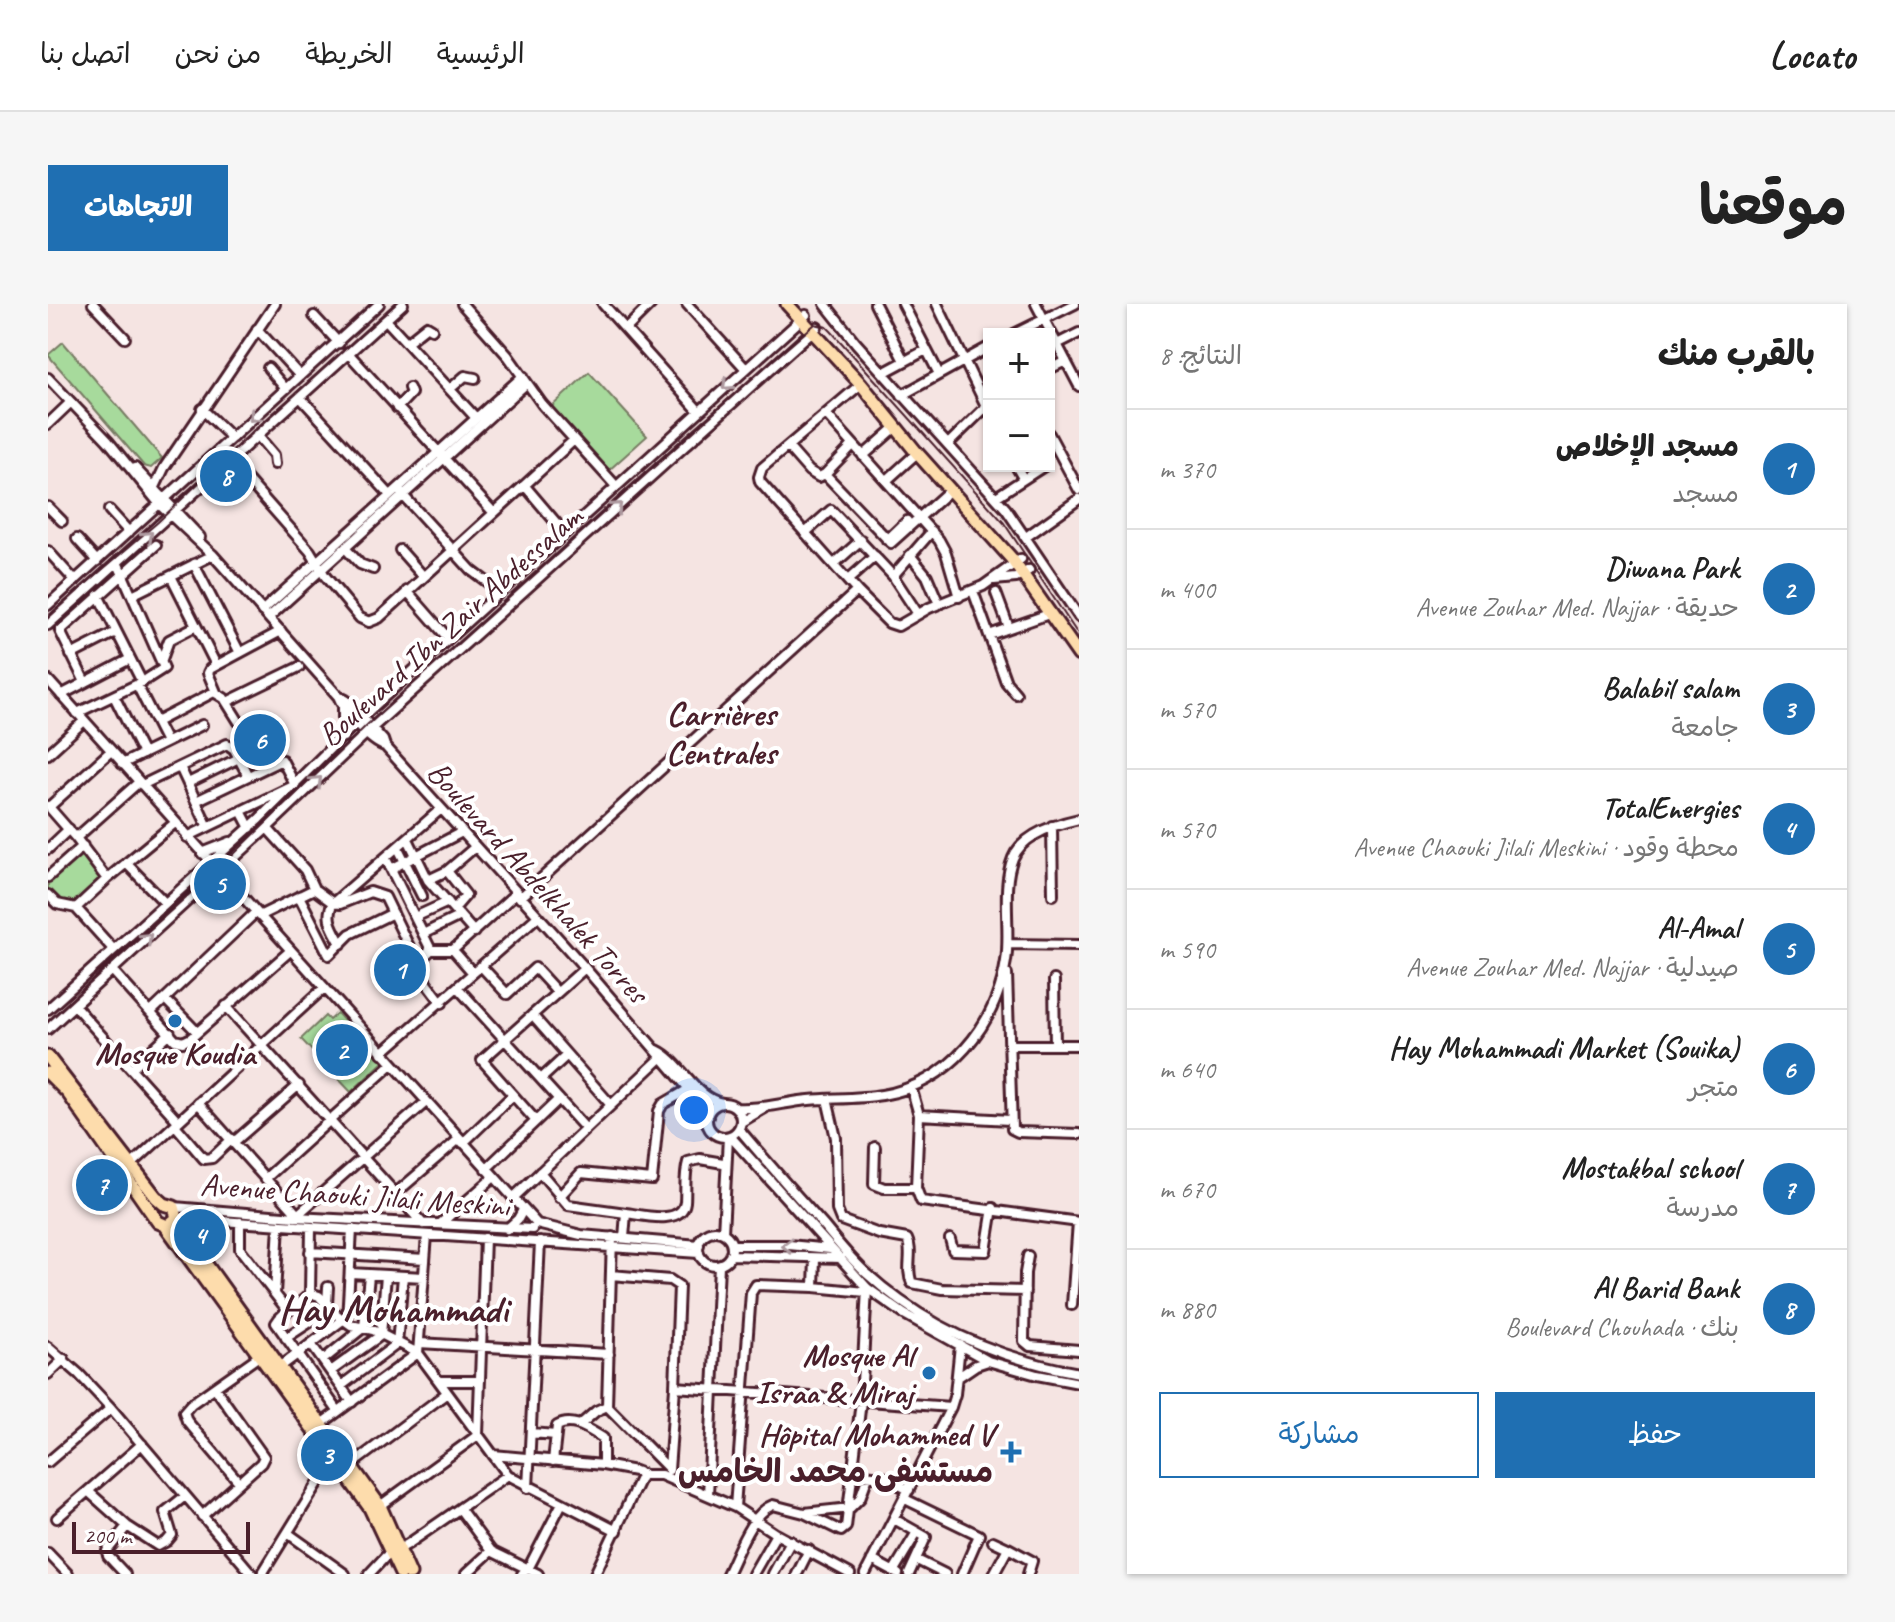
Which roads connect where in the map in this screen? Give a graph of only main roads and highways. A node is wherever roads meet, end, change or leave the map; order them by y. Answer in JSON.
{"nodes":[{"id":1,"x":787,"y":304,"type":"edge"},
{"id":2,"x":796,"y":304,"type":"edge"},
{"id":3,"x":804,"y":317,"type":"junction"},
{"id":4,"x":814,"y":329,"type":"junction"},
{"id":5,"x":1018,"y":561,"type":"junction"},
{"id":6,"x":1026,"y":573,"type":"junction"},
{"id":7,"x":1079,"y":643,"type":"edge"},
{"id":8,"x":1079,"y":655,"type":"edge"},
{"id":9,"x":48,"y":1057,"type":"edge"},
{"id":10,"x":48,"y":1073,"type":"edge"},
{"id":11,"x":171,"y":1215,"type":"junction"},
{"id":12,"x":396,"y":1550,"type":"junction"},
{"id":13,"x":401,"y":1574,"type":"edge"},
{"id":14,"x":410,"y":1574,"type":"edge"}],
"edges":[{"from":1,"to":3,"type":"main road"},
{"from":2,"to":3,"type":"main road"},
{"from":3,"to":4,"type":"main road"},
{"from":4,"to":5,"type":"main road"},
{"from":4,"to":5,"type":"main road"},
{"from":5,"to":6,"type":"main road"},
{"from":6,"to":7,"type":"main road"},
{"from":6,"to":8,"type":"main road"},
{"from":9,"to":11,"type":"main road"},
{"from":10,"to":11,"type":"main road"},
{"from":11,"to":12,"type":"main road"},
{"from":11,"to":12,"type":"main road"},
{"from":12,"to":13,"type":"main road"},
{"from":12,"to":14,"type":"main road"}]}
